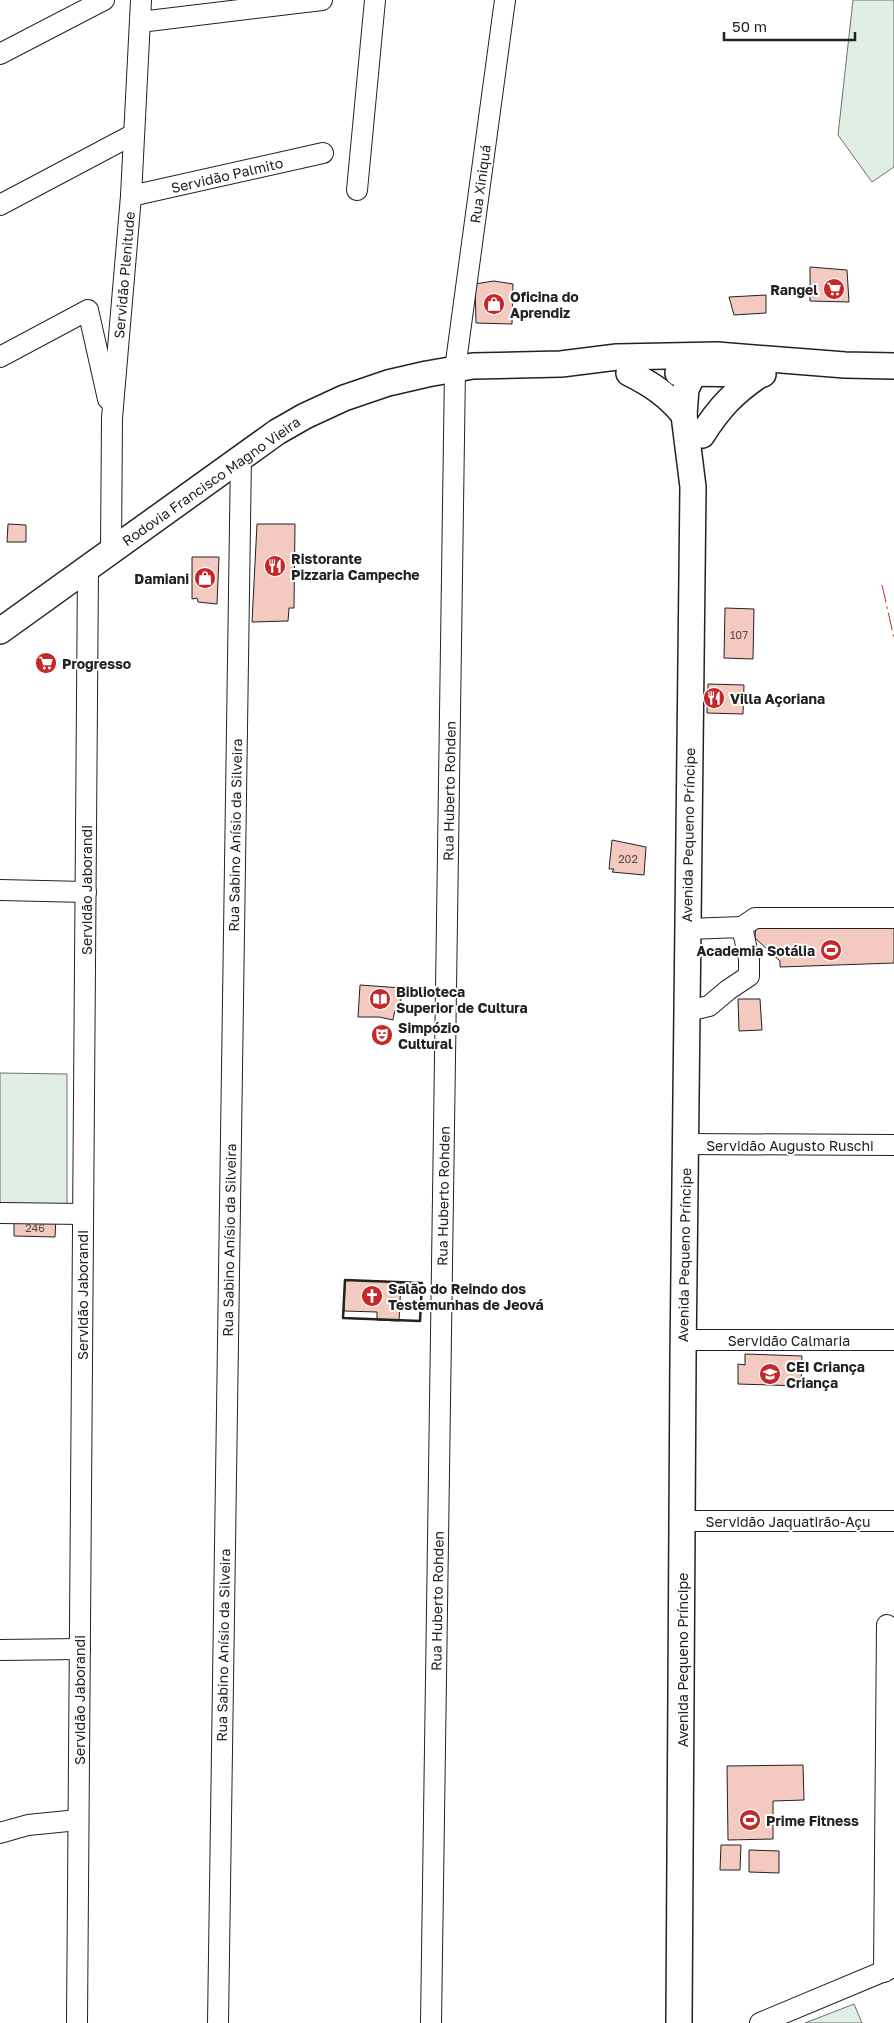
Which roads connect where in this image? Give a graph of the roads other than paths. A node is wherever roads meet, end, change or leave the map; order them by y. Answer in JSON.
{"nodes":[{"id":1,"x":104,"y":0,"type":"edge"},
{"id":2,"x":141,"y":0,"type":"edge"},
{"id":3,"x":322,"y":0,"type":"edge"},
{"id":4,"x":375,"y":0,"type":"edge"},
{"id":5,"x":505,"y":0,"type":"edge"},
{"id":6,"x":140,"y":22,"type":"junction"},
{"id":7,"x":0,"y":54,"type":"edge"},
{"id":8,"x":134,"y":134,"type":"junction"},
{"id":9,"x":323,"y":153,"type":"dead end"},
{"id":10,"x":357,"y":190,"type":"dead end"},
{"id":11,"x":131,"y":196,"type":"junction"},
{"id":12,"x":0,"y":205,"type":"edge"},
{"id":13,"x":0,"y":357,"type":"edge"},
{"id":14,"x":561,"y":364,"type":"junction"},
{"id":15,"x":694,"y":364,"type":"junction"},
{"id":16,"x":845,"y":365,"type":"junction"},
{"id":17,"x":894,"y":366,"type":"edge"},
{"id":18,"x":455,"y":369,"type":"junction"},
{"id":19,"x":629,"y":373,"type":"junction"},
{"id":20,"x":761,"y":374,"type":"junction"},
{"id":21,"x":684,"y":415,"type":"junction"},
{"id":22,"x":112,"y":418,"type":"junction"},
{"id":23,"x":702,"y":435,"type":"junction"},
{"id":24,"x":241,"y":456,"type":"junction"},
{"id":25,"x":693,"y":487,"type":"junction"},
{"id":26,"x":111,"y":550,"type":"junction"},
{"id":27,"x":88,"y":567,"type":"junction"},
{"id":28,"x":0,"y":631,"type":"edge"},
{"id":29,"x":0,"y":890,"type":"edge"},
{"id":30,"x":86,"y":892,"type":"junction"},
{"id":31,"x":894,"y":918,"type":"edge"},
{"id":32,"x":742,"y":927,"type":"junction"},
{"id":33,"x":687,"y":929,"type":"junction"},
{"id":34,"x":688,"y":1012,"type":"junction"},
{"id":35,"x":685,"y":1144,"type":"junction"},
{"id":36,"x":894,"y":1145,"type":"edge"},
{"id":37,"x":0,"y":1213,"type":"edge"},
{"id":38,"x":83,"y":1214,"type":"junction"},
{"id":39,"x":683,"y":1340,"type":"junction"},
{"id":40,"x":894,"y":1340,"type":"edge"},
{"id":41,"x":894,"y":1521,"type":"edge"},
{"id":42,"x":683,"y":1522,"type":"junction"},
{"id":43,"x":887,"y":1625,"type":"dead end"},
{"id":44,"x":0,"y":1650,"type":"edge"},
{"id":45,"x":80,"y":1650,"type":"junction"},
{"id":46,"x":78,"y":1820,"type":"junction"},
{"id":47,"x":0,"y":1833,"type":"edge"},
{"id":48,"x":889,"y":1969,"type":"edge"},
{"id":49,"x":76,"y":2023,"type":"edge"},
{"id":50,"x":218,"y":2023,"type":"edge"},
{"id":51,"x":431,"y":2023,"type":"edge"},
{"id":52,"x":679,"y":2023,"type":"edge"},
{"id":53,"x":760,"y":2023,"type":"edge"}],
"edges":[{"from":1,"to":7,"type":"street"},
{"from":2,"to":6,"type":"street","name":"Servidão Plenitude"},
{"from":3,"to":6,"type":"street"},
{"from":4,"to":10,"type":"street"},
{"from":5,"to":18,"type":"street","name":"Rua Xiniquá"},
{"from":6,"to":8,"type":"street","name":"Servidão Plenitude"},
{"from":8,"to":11,"type":"street","name":"Servidão Plenitude"},
{"from":8,"to":12,"type":"street"},
{"from":9,"to":11,"type":"street","name":"Servidão Palmito"},
{"from":11,"to":22,"type":"street","name":"Servidão Plenitude"},
{"from":13,"to":22,"type":"street"},
{"from":14,"to":15,"type":"main road","name":"Rodovia Francisco Magno Vieira"},
{"from":14,"to":18,"type":"main road","name":"Rodovia Francisco Magno Vieira"},
{"from":14,"to":19,"type":"main road","name":"Rodovia Francisco Magno Vieira"},
{"from":15,"to":16,"type":"main road","name":"Rodovia Francisco Magno Vieira"},
{"from":15,"to":19,"type":"main road","name":"Rodovia Francisco Magno Vieira"},
{"from":15,"to":20,"type":"main road","name":"Rodovia Francisco Magno Vieira"},
{"from":15,"to":21,"type":"main road","name":"Avenida Pequeno Príncipe"},
{"from":15,"to":23,"type":"main road","name":"Avenida Pequeno Príncipe"},
{"from":16,"to":17,"type":"main road","name":"Rodovia Francisco Magno Vieira"},
{"from":16,"to":20,"type":"main road","name":"Rodovia Francisco Magno Vieira"},
{"from":18,"to":24,"type":"main road","name":"Rodovia Francisco Magno Vieira"},
{"from":18,"to":51,"type":"street","name":"Rua Huberto Rohden"},
{"from":19,"to":21,"type":"main road"},
{"from":20,"to":23,"type":"main road"},
{"from":21,"to":25,"type":"main road","name":"Avenida Pequeno Príncipe"},
{"from":22,"to":26,"type":"street","name":"Servidão Plenitude"},
{"from":23,"to":25,"type":"main road","name":"Avenida Pequeno Príncipe"},
{"from":24,"to":26,"type":"main road","name":"Rodovia Francisco Magno Vieira"},
{"from":24,"to":50,"type":"street","name":"Rua Sabino Anísio da Silveira"},
{"from":25,"to":33,"type":"main road","name":"Avenida Pequeno Príncipe"},
{"from":26,"to":27,"type":"main road","name":"Rodovia Francisco Magno Vieira"},
{"from":27,"to":28,"type":"main road","name":"Rodovia Francisco Magno Vieira"},
{"from":27,"to":30,"type":"street","name":"Servidão Jaborandi"},
{"from":29,"to":30,"type":"street"},
{"from":30,"to":38,"type":"street","name":"Servidão Jaborandi"},
{"from":31,"to":32,"type":"street"},
{"from":32,"to":33,"type":"street"},
{"from":32,"to":34,"type":"street"},
{"from":33,"to":34,"type":"main road","name":"Avenida Pequeno Príncipe"},
{"from":34,"to":35,"type":"main road","name":"Avenida Pequeno Príncipe"},
{"from":35,"to":36,"type":"street","name":"Servidão Augusto Ruschi"},
{"from":35,"to":39,"type":"main road","name":"Avenida Pequeno Príncipe"},
{"from":37,"to":38,"type":"street"},
{"from":38,"to":45,"type":"street","name":"Servidão Jaborandi"},
{"from":39,"to":40,"type":"street","name":"Servidão Calmaria"},
{"from":39,"to":42,"type":"main road","name":"Avenida Pequeno Príncipe"},
{"from":41,"to":42,"type":"street","name":"Servidão Jaquatirão-Açu"},
{"from":42,"to":52,"type":"main road","name":"Avenida Pequeno Príncipe"},
{"from":43,"to":48,"type":"street"},
{"from":44,"to":45,"type":"street"},
{"from":45,"to":46,"type":"street","name":"Servidão Jaborandi"},
{"from":46,"to":47,"type":"street"},
{"from":46,"to":49,"type":"street","name":"Servidão Jaborandi"},
{"from":48,"to":53,"type":"street"}]}
